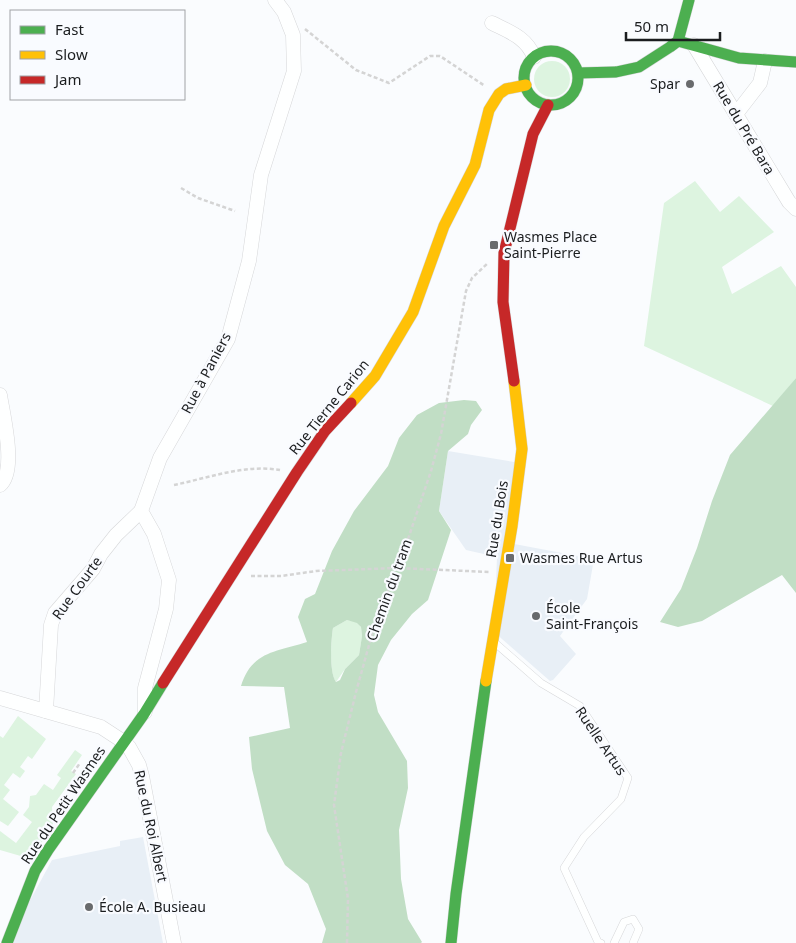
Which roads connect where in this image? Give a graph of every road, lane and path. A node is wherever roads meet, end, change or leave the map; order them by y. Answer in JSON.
{"nodes":[{"id":1,"x":274,"y":0,"type":"edge"},
{"id":2,"x":689,"y":0,"type":"edge"},
{"id":3,"x":289,"y":22,"type":"junction"},
{"id":4,"x":492,"y":23,"type":"dead end"},
{"id":5,"x":678,"y":41,"type":"junction"},
{"id":6,"x":694,"y":45,"type":"junction"},
{"id":7,"x":534,"y":58,"type":"junction"},
{"id":8,"x":765,"y":61,"type":"junction"},
{"id":9,"x":796,"y":62,"type":"edge"},
{"id":10,"x":578,"y":73,"type":"junction"},
{"id":11,"x":526,"y":86,"type":"junction"},
{"id":12,"x":499,"y":94,"type":"junction"},
{"id":13,"x":548,"y":105,"type":"junction"},
{"id":14,"x":736,"y":114,"type":"junction"},
{"id":15,"x":181,"y":188,"type":"dead end"},
{"id":16,"x":796,"y":209,"type":"edge"},
{"id":17,"x":235,"y":211,"type":"dead end"},
{"id":18,"x":504,"y":260,"type":"junction"},
{"id":19,"x":0,"y":395,"type":"edge"},
{"id":20,"x":297,"y":472,"type":"junction"},
{"id":21,"x":0,"y":485,"type":"edge"},
{"id":22,"x":174,"y":485,"type":"dead end"},
{"id":23,"x":141,"y":511,"type":"junction"},
{"id":24,"x":397,"y":568,"type":"junction"},
{"id":25,"x":504,"y":572,"type":"junction"},
{"id":26,"x":246,"y":576,"type":"dead end"},
{"id":27,"x":492,"y":640,"type":"junction"},
{"id":28,"x":0,"y":698,"type":"edge"},
{"id":29,"x":46,"y":711,"type":"junction"},
{"id":30,"x":145,"y":712,"type":"junction"},
{"id":31,"x":124,"y":742,"type":"junction"},
{"id":32,"x":80,"y":763,"type":"dead end"},
{"id":33,"x":73,"y":773,"type":"dead end"},
{"id":34,"x":7,"y":943,"type":"edge"},
{"id":35,"x":174,"y":943,"type":"edge"},
{"id":36,"x":346,"y":943,"type":"edge"},
{"id":37,"x":451,"y":943,"type":"edge"},
{"id":38,"x":601,"y":943,"type":"edge"},
{"id":39,"x":614,"y":943,"type":"edge"},
{"id":40,"x":633,"y":943,"type":"edge"}],
"edges":[{"from":1,"to":3,"type":"street","name":"Rue à Paniers"},
{"from":2,"to":5,"type":"street"},
{"from":3,"to":12,"type":"path"},
{"from":3,"to":23,"type":"street","name":"Rue à Paniers"},
{"from":4,"to":7,"type":"street"},
{"from":5,"to":6,"type":"street"},
{"from":5,"to":10,"type":"street"},
{"from":6,"to":8,"type":"street"},
{"from":6,"to":14,"type":"street","name":"Rue du Pré Bara"},
{"from":7,"to":10,"type":"street"},
{"from":7,"to":11,"type":"street"},
{"from":8,"to":9,"type":"street"},
{"from":8,"to":14,"type":"street"},
{"from":10,"to":13,"type":"street"},
{"from":11,"to":12,"type":"street"},
{"from":11,"to":13,"type":"street"},
{"from":12,"to":20,"type":"street","name":"Rue Tierne Carion"},
{"from":13,"to":18,"type":"street","name":"Rue du Bois"},
{"from":14,"to":16,"type":"street","name":"Rue du Pré Bara"},
{"from":15,"to":17,"type":"path"},
{"from":18,"to":24,"type":"path","name":"Chemin du tram"},
{"from":18,"to":25,"type":"street","name":"Rue du Bois"},
{"from":19,"to":21,"type":"street"},
{"from":20,"to":22,"type":"path"},
{"from":20,"to":30,"type":"street","name":"Rue Tierne Carion"},
{"from":23,"to":29,"type":"street","name":"Rue Courte"},
{"from":23,"to":30,"type":"street"},
{"from":24,"to":25,"type":"path"},
{"from":24,"to":26,"type":"path"},
{"from":24,"to":36,"type":"path","name":"Chemin du tram"},
{"from":25,"to":27,"type":"street","name":"Rue du Bois"},
{"from":27,"to":37,"type":"street","name":"Rue du Bois"},
{"from":27,"to":38,"type":"lane","name":"Ruelle Artus"},
{"from":28,"to":29,"type":"street"},
{"from":29,"to":31,"type":"street"},
{"from":30,"to":31,"type":"street","name":"Rue Tierne Carion"},
{"from":31,"to":34,"type":"street","name":"Rue du Petit Wasmes"},
{"from":31,"to":35,"type":"street","name":"Rue du Roi Albert"},
{"from":32,"to":33,"type":"path"},
{"from":39,"to":40,"type":"lane"}]}
